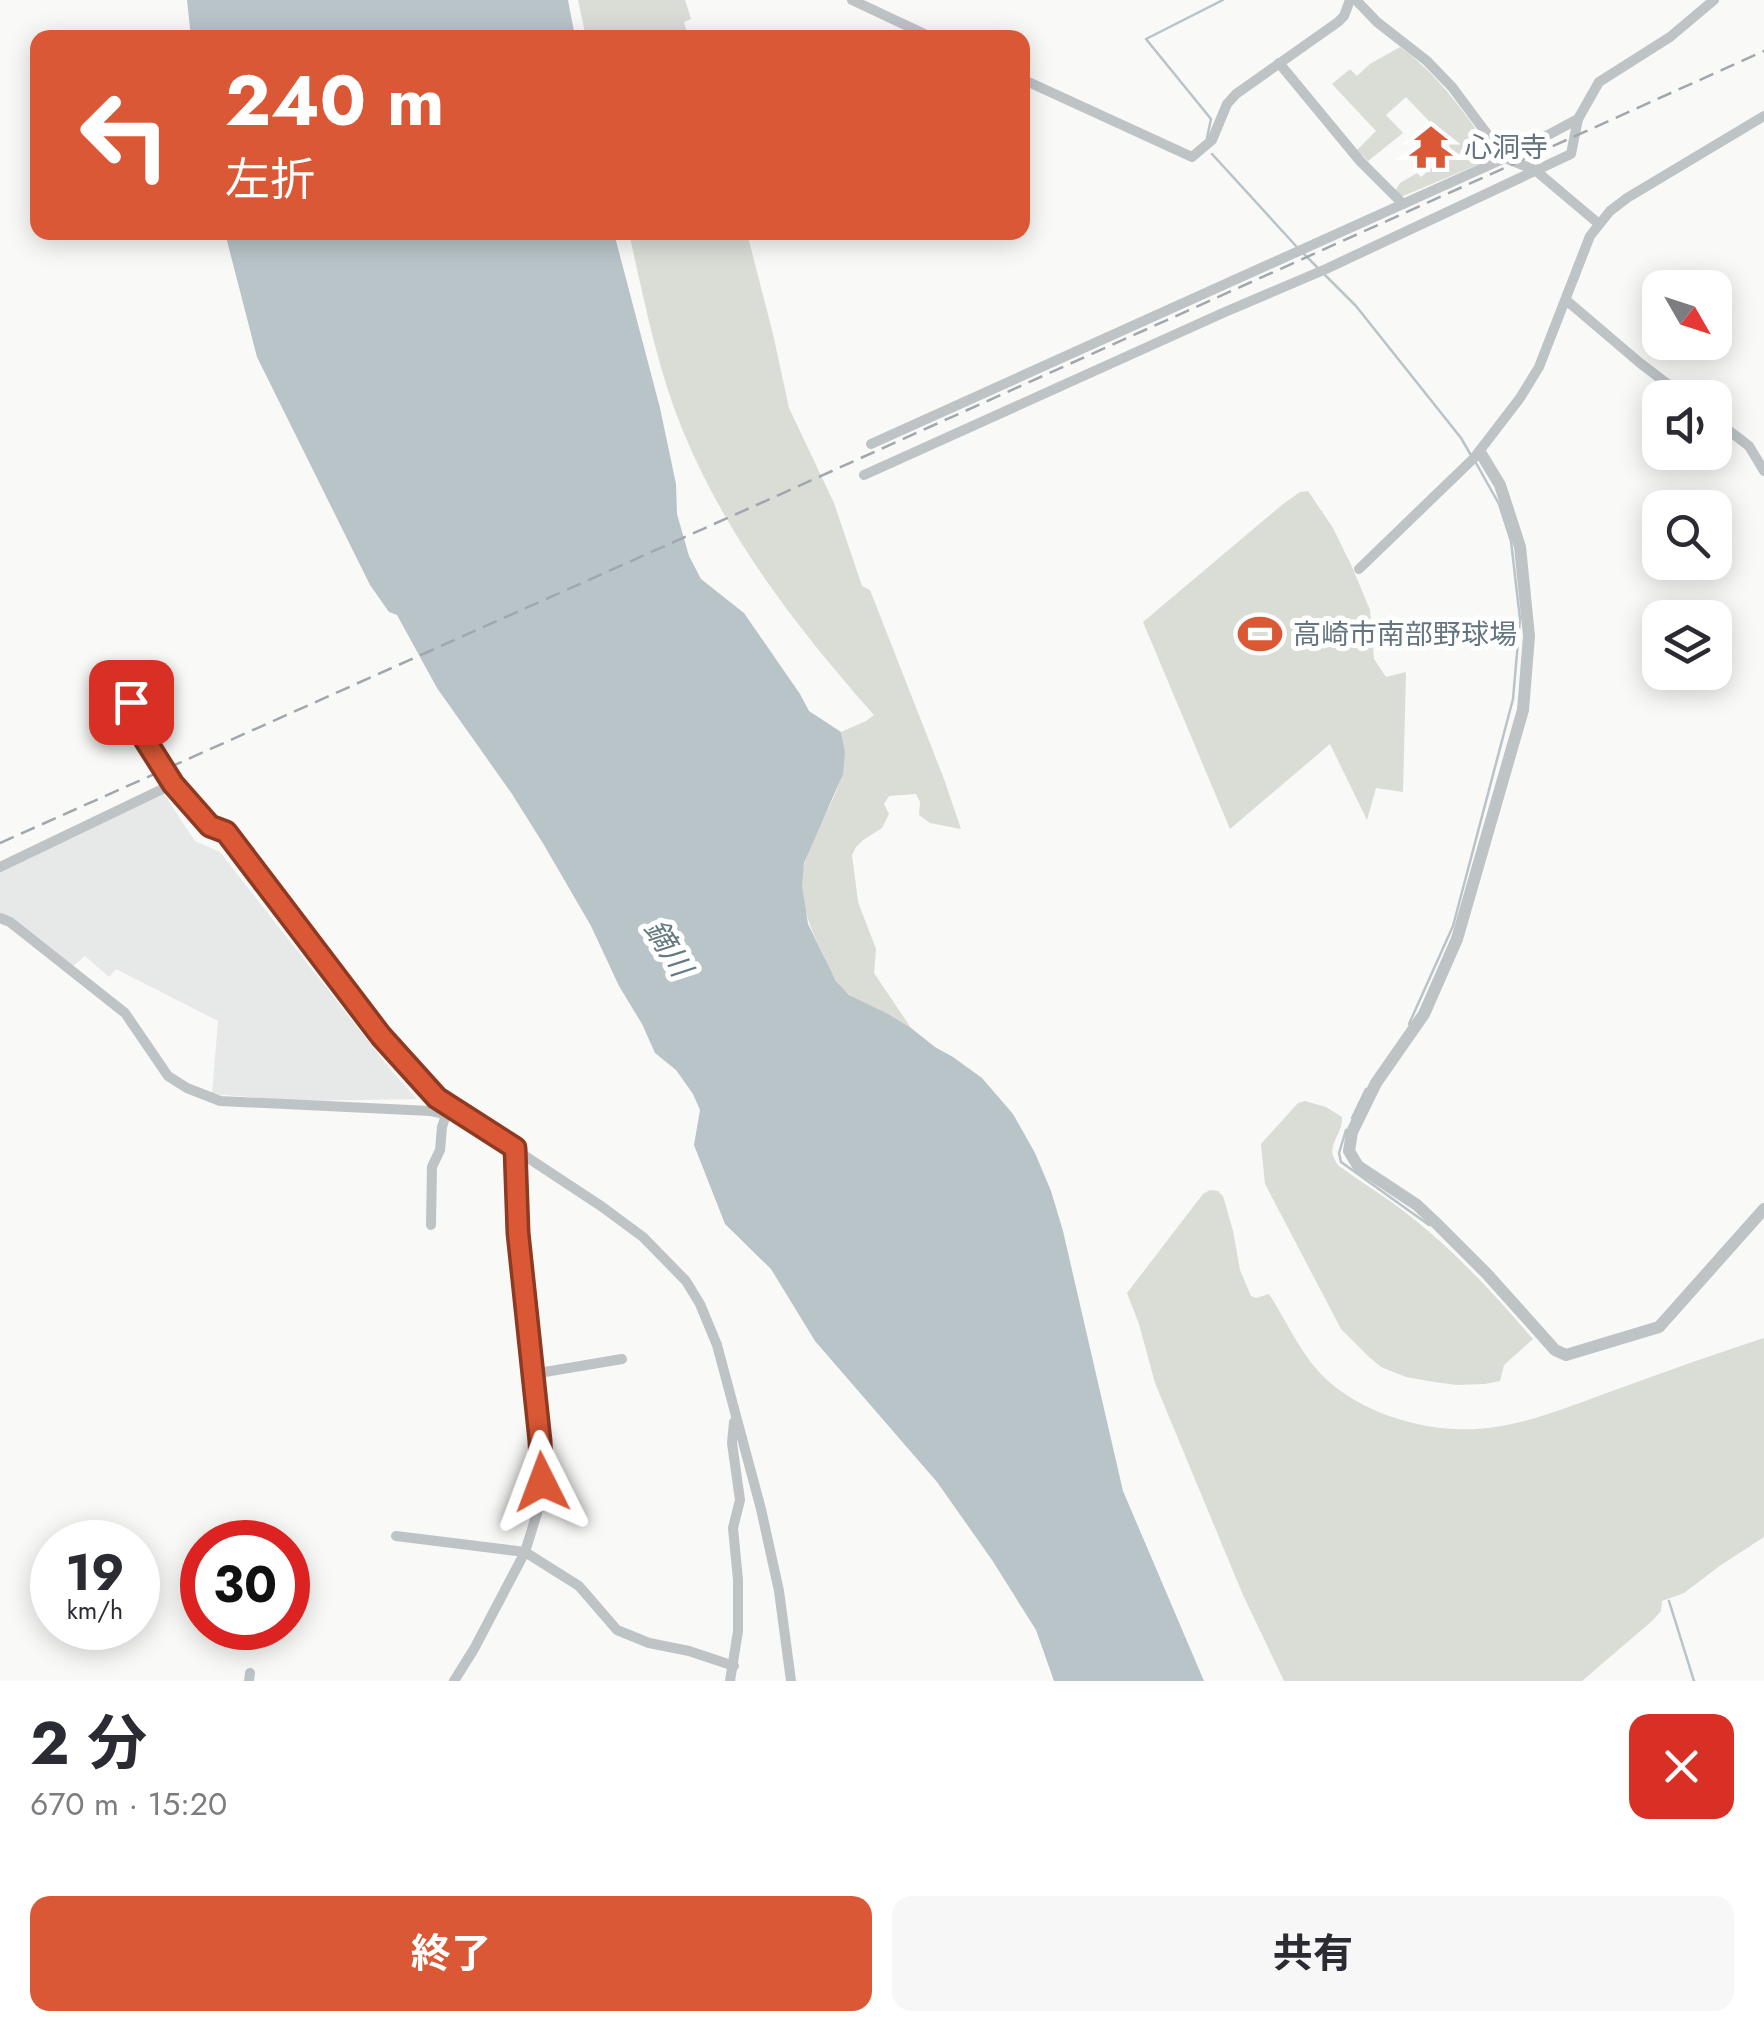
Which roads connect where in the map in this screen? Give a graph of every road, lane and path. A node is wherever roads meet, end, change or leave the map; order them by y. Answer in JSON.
{"nodes":[{"id":1,"x":852,"y":0,"type":"edge"},
{"id":2,"x":1353,"y":0,"type":"edge"},
{"id":3,"x":1714,"y":0,"type":"edge"},
{"id":4,"x":916,"y":30,"type":"edge"},
{"id":5,"x":1279,"y":62,"type":"junction"},
{"id":6,"x":1030,"y":83,"type":"edge"},
{"id":7,"x":1764,"y":116,"type":"edge"},
{"id":8,"x":1578,"y":119,"type":"junction"},
{"id":9,"x":1505,"y":158,"type":"junction"},
{"id":10,"x":1535,"y":170,"type":"junction"},
{"id":11,"x":1404,"y":204,"type":"junction"},
{"id":12,"x":1599,"y":224,"type":"junction"},
{"id":13,"x":1566,"y":300,"type":"junction"},
{"id":14,"x":1662,"y":380,"type":"edge"},
{"id":15,"x":1732,"y":432,"type":"edge"},
{"id":16,"x":871,"y":444,"type":"dead end"},
{"id":17,"x":1480,"y":452,"type":"junction"},
{"id":18,"x":1759,"y":452,"type":"edge"},
{"id":19,"x":1764,"y":470,"type":"edge"},
{"id":20,"x":864,"y":475,"type":"dead end"},
{"id":21,"x":1359,"y":569,"type":"dead end"},
{"id":22,"x":131,"y":702,"type":"dead end"},
{"id":23,"x":173,"y":784,"type":"junction"},
{"id":24,"x":0,"y":867,"type":"edge"},
{"id":25,"x":0,"y":918,"type":"edge"},
{"id":26,"x":447,"y":1110,"type":"junction"},
{"id":27,"x":515,"y":1148,"type":"junction"},
{"id":28,"x":1764,"y":1210,"type":"edge"},
{"id":29,"x":431,"y":1226,"type":"dead end"},
{"id":30,"x":622,"y":1359,"type":"dead end"},
{"id":31,"x":533,"y":1374,"type":"junction"},
{"id":32,"x":735,"y":1416,"type":"junction"},
{"id":33,"x":396,"y":1536,"type":"dead end"},
{"id":34,"x":525,"y":1552,"type":"junction"},
{"id":35,"x":734,"y":1666,"type":"junction"},
{"id":36,"x":454,"y":1681,"type":"edge"},
{"id":37,"x":730,"y":1681,"type":"edge"},
{"id":38,"x":791,"y":1681,"type":"edge"}],
"edges":[{"from":1,"to":4,"type":"street"},
{"from":2,"to":5,"type":"street"},
{"from":2,"to":9,"type":"street"},
{"from":3,"to":8,"type":"street"},
{"from":5,"to":6,"type":"street"},
{"from":5,"to":11,"type":"street"},
{"from":7,"to":12,"type":"street"},
{"from":8,"to":9,"type":"street"},
{"from":8,"to":10,"type":"street"},
{"from":9,"to":10,"type":"street"},
{"from":9,"to":11,"type":"street"},
{"from":10,"to":12,"type":"street"},
{"from":10,"to":20,"type":"street"},
{"from":11,"to":16,"type":"street"},
{"from":12,"to":13,"type":"street"},
{"from":13,"to":14,"type":"street"},
{"from":13,"to":17,"type":"street"},
{"from":15,"to":18,"type":"street"},
{"from":17,"to":21,"type":"street"},
{"from":17,"to":28,"type":"street"},
{"from":18,"to":19,"type":"street"},
{"from":22,"to":23,"type":"street"},
{"from":23,"to":24,"type":"street"},
{"from":23,"to":26,"type":"street"},
{"from":25,"to":26,"type":"street"},
{"from":26,"to":27,"type":"street"},
{"from":26,"to":29,"type":"street"},
{"from":27,"to":31,"type":"street"},
{"from":27,"to":32,"type":"street"},
{"from":30,"to":31,"type":"street"},
{"from":31,"to":34,"type":"street"},
{"from":32,"to":35,"type":"street"},
{"from":32,"to":38,"type":"street"},
{"from":33,"to":34,"type":"street"},
{"from":34,"to":35,"type":"street"},
{"from":34,"to":36,"type":"street"},
{"from":35,"to":37,"type":"street"}]}
